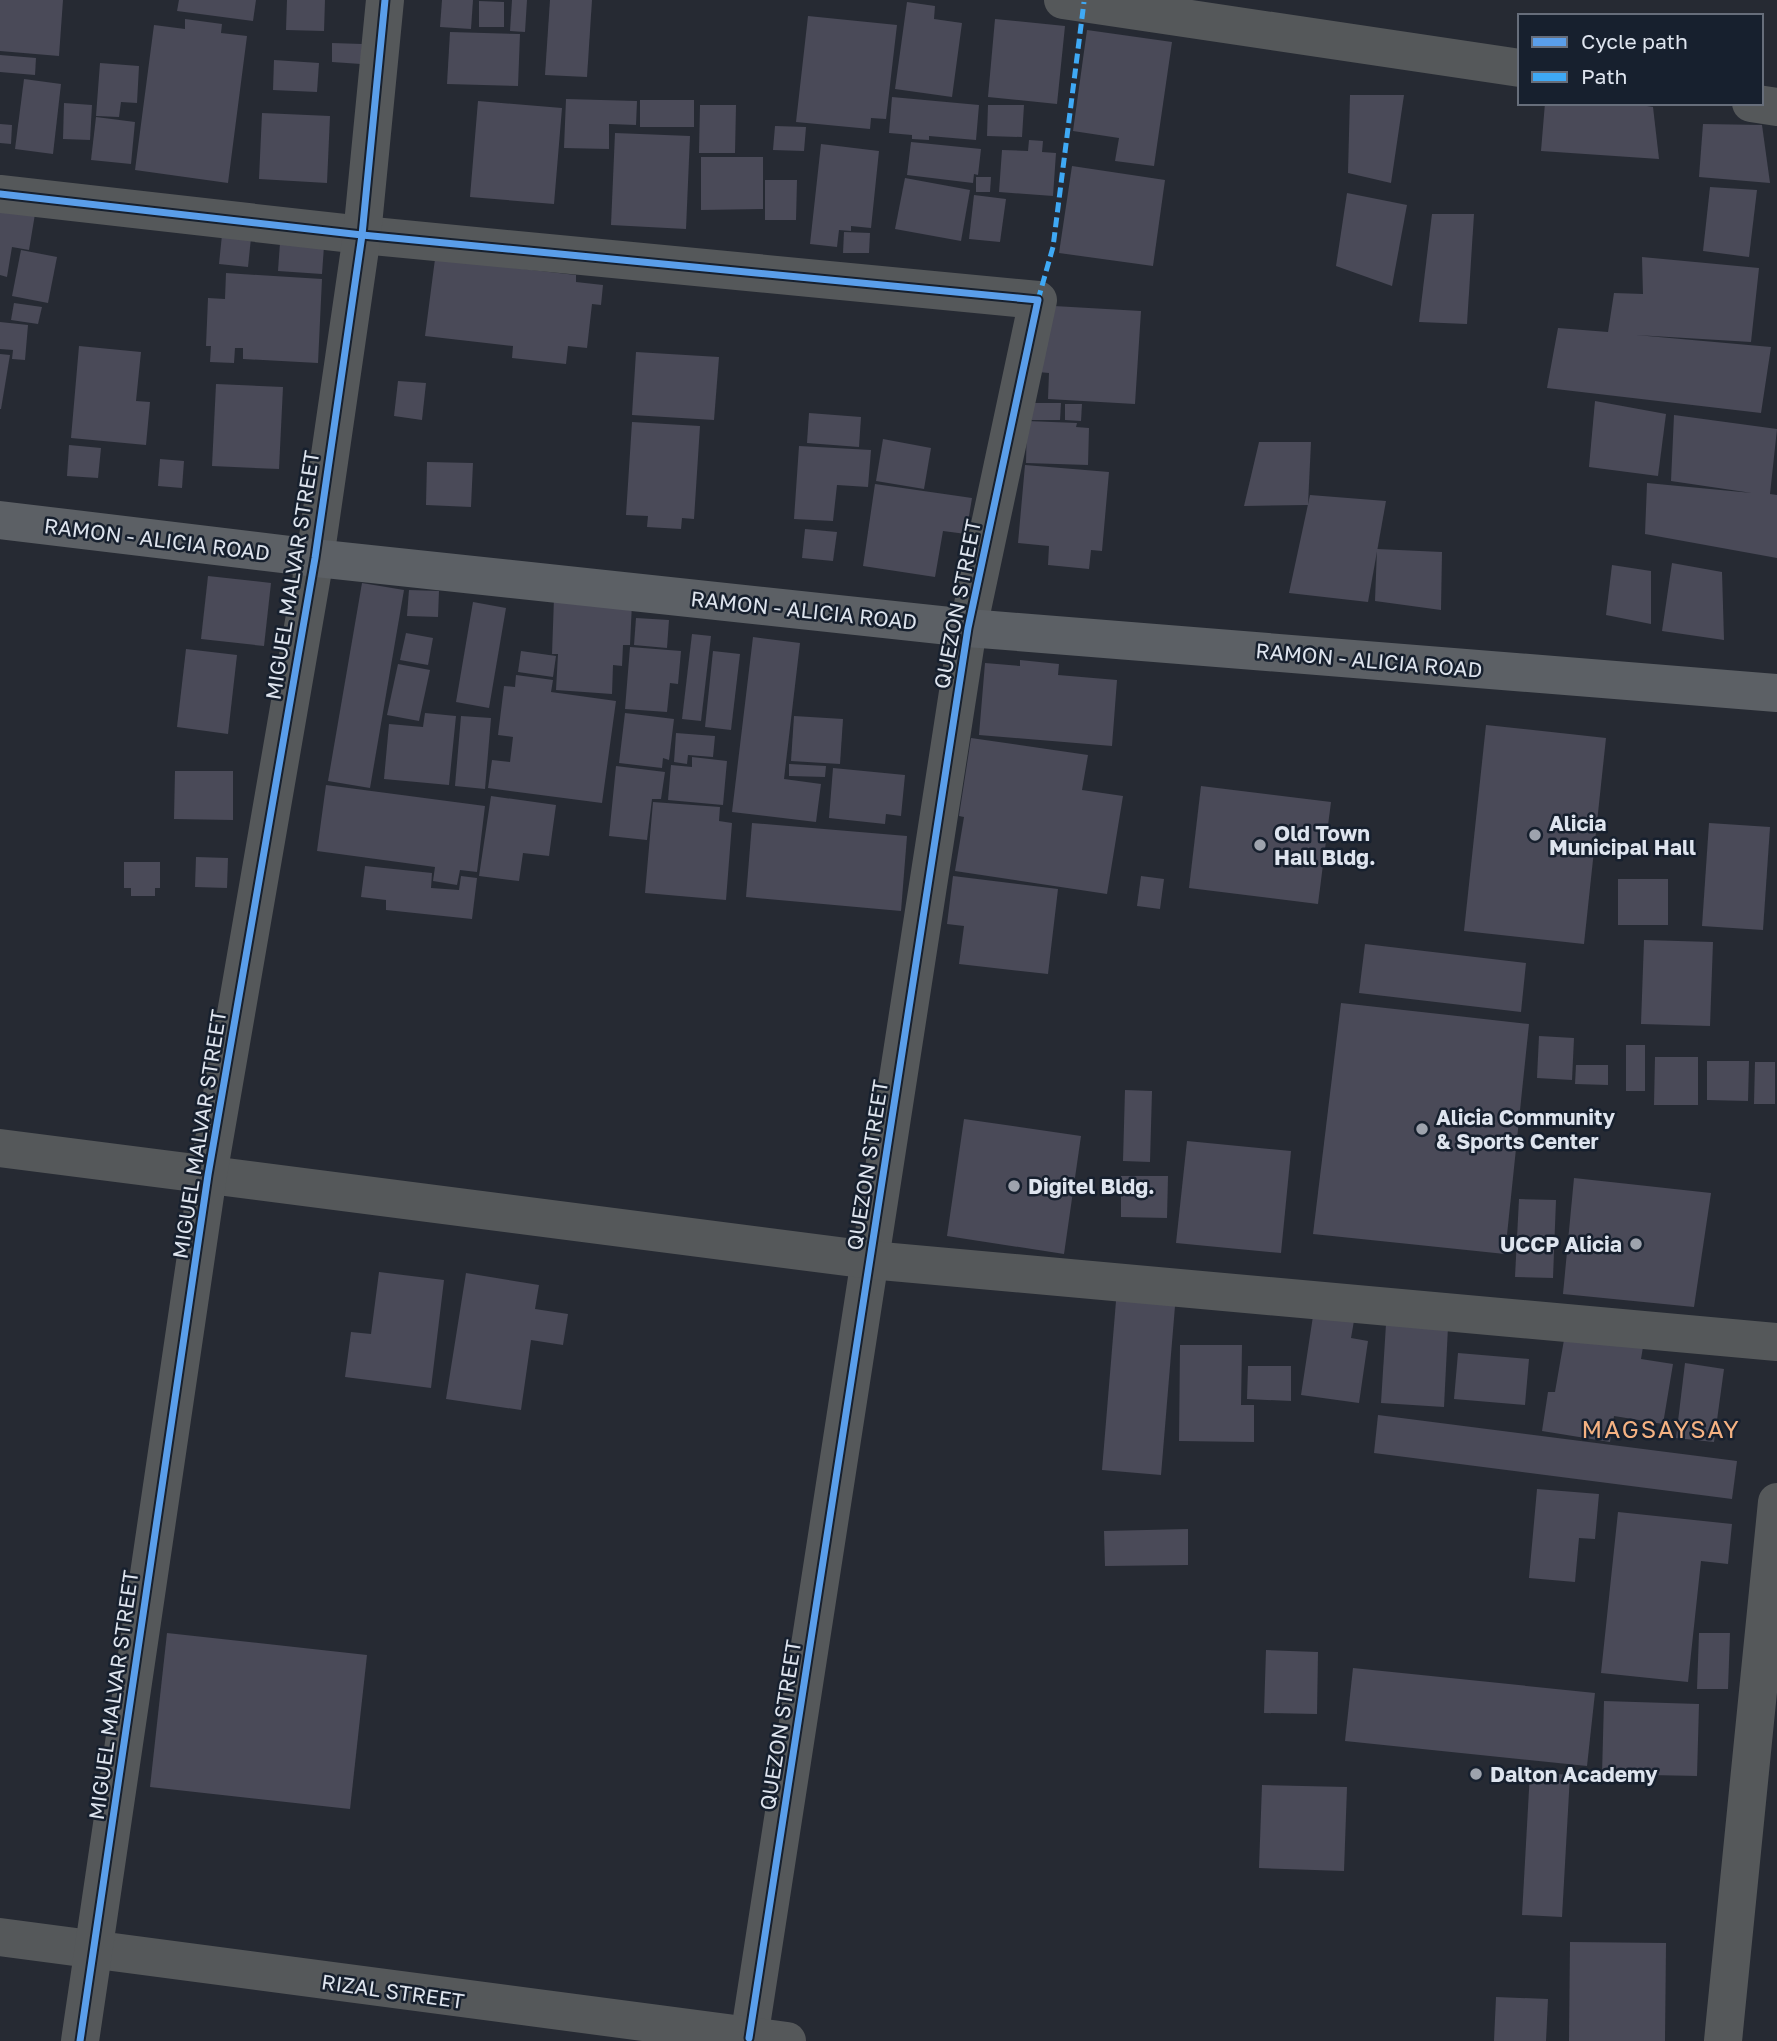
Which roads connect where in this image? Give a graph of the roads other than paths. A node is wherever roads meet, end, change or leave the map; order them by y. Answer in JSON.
{"nodes":[{"id":1,"x":385,"y":0,"type":"edge"},
{"id":2,"x":1077,"y":1,"type":"edge"},
{"id":3,"x":1518,"y":68,"type":"edge"},
{"id":4,"x":0,"y":194,"type":"edge"},
{"id":5,"x":362,"y":235,"type":"junction"},
{"id":6,"x":0,"y":520,"type":"edge"},
{"id":7,"x":314,"y":558,"type":"junction"},
{"id":8,"x":968,"y":628,"type":"junction"},
{"id":9,"x":1777,"y":693,"type":"edge"},
{"id":10,"x":0,"y":1148,"type":"edge"},
{"id":11,"x":208,"y":1175,"type":"junction"},
{"id":12,"x":870,"y":1260,"type":"junction"},
{"id":13,"x":1777,"y":1342,"type":"edge"},
{"id":14,"x":1777,"y":1502,"type":"edge"},
{"id":15,"x":0,"y":1937,"type":"edge"},
{"id":16,"x":93,"y":1951,"type":"junction"},
{"id":17,"x":749,"y":2038,"type":"junction"},
{"id":18,"x":80,"y":2041,"type":"edge"},
{"id":19,"x":787,"y":2041,"type":"edge"},
{"id":20,"x":1723,"y":2041,"type":"edge"}],
"edges":[{"from":1,"to":5,"type":"street","name":"MIGUEL MALVAR STREET"},
{"from":2,"to":3,"type":"street"},
{"from":4,"to":5,"type":"street"},
{"from":5,"to":7,"type":"street","name":"MIGUEL MALVAR STREET"},
{"from":5,"to":8,"type":"street","name":"QUEZON STREET"},
{"from":6,"to":7,"type":"main road","name":"RAMON - ALICIA ROAD"},
{"from":7,"to":8,"type":"main road","name":"RAMON - ALICIA ROAD"},
{"from":7,"to":11,"type":"street","name":"MIGUEL MALVAR STREET"},
{"from":8,"to":9,"type":"main road","name":"RAMON - ALICIA ROAD"},
{"from":8,"to":12,"type":"street","name":"QUEZON STREET"},
{"from":10,"to":11,"type":"street"},
{"from":11,"to":12,"type":"street"},
{"from":11,"to":16,"type":"street","name":"MIGUEL MALVAR STREET"},
{"from":12,"to":13,"type":"street"},
{"from":12,"to":17,"type":"street","name":"QUEZON STREET"},
{"from":14,"to":20,"type":"street"},
{"from":15,"to":16,"type":"street","name":"RIZAL STREET"},
{"from":16,"to":17,"type":"street","name":"RIZAL STREET"},
{"from":16,"to":18,"type":"street","name":"MIGUEL MALVAR STREET"},
{"from":17,"to":19,"type":"street","name":"RIZAL STREET"}]}
